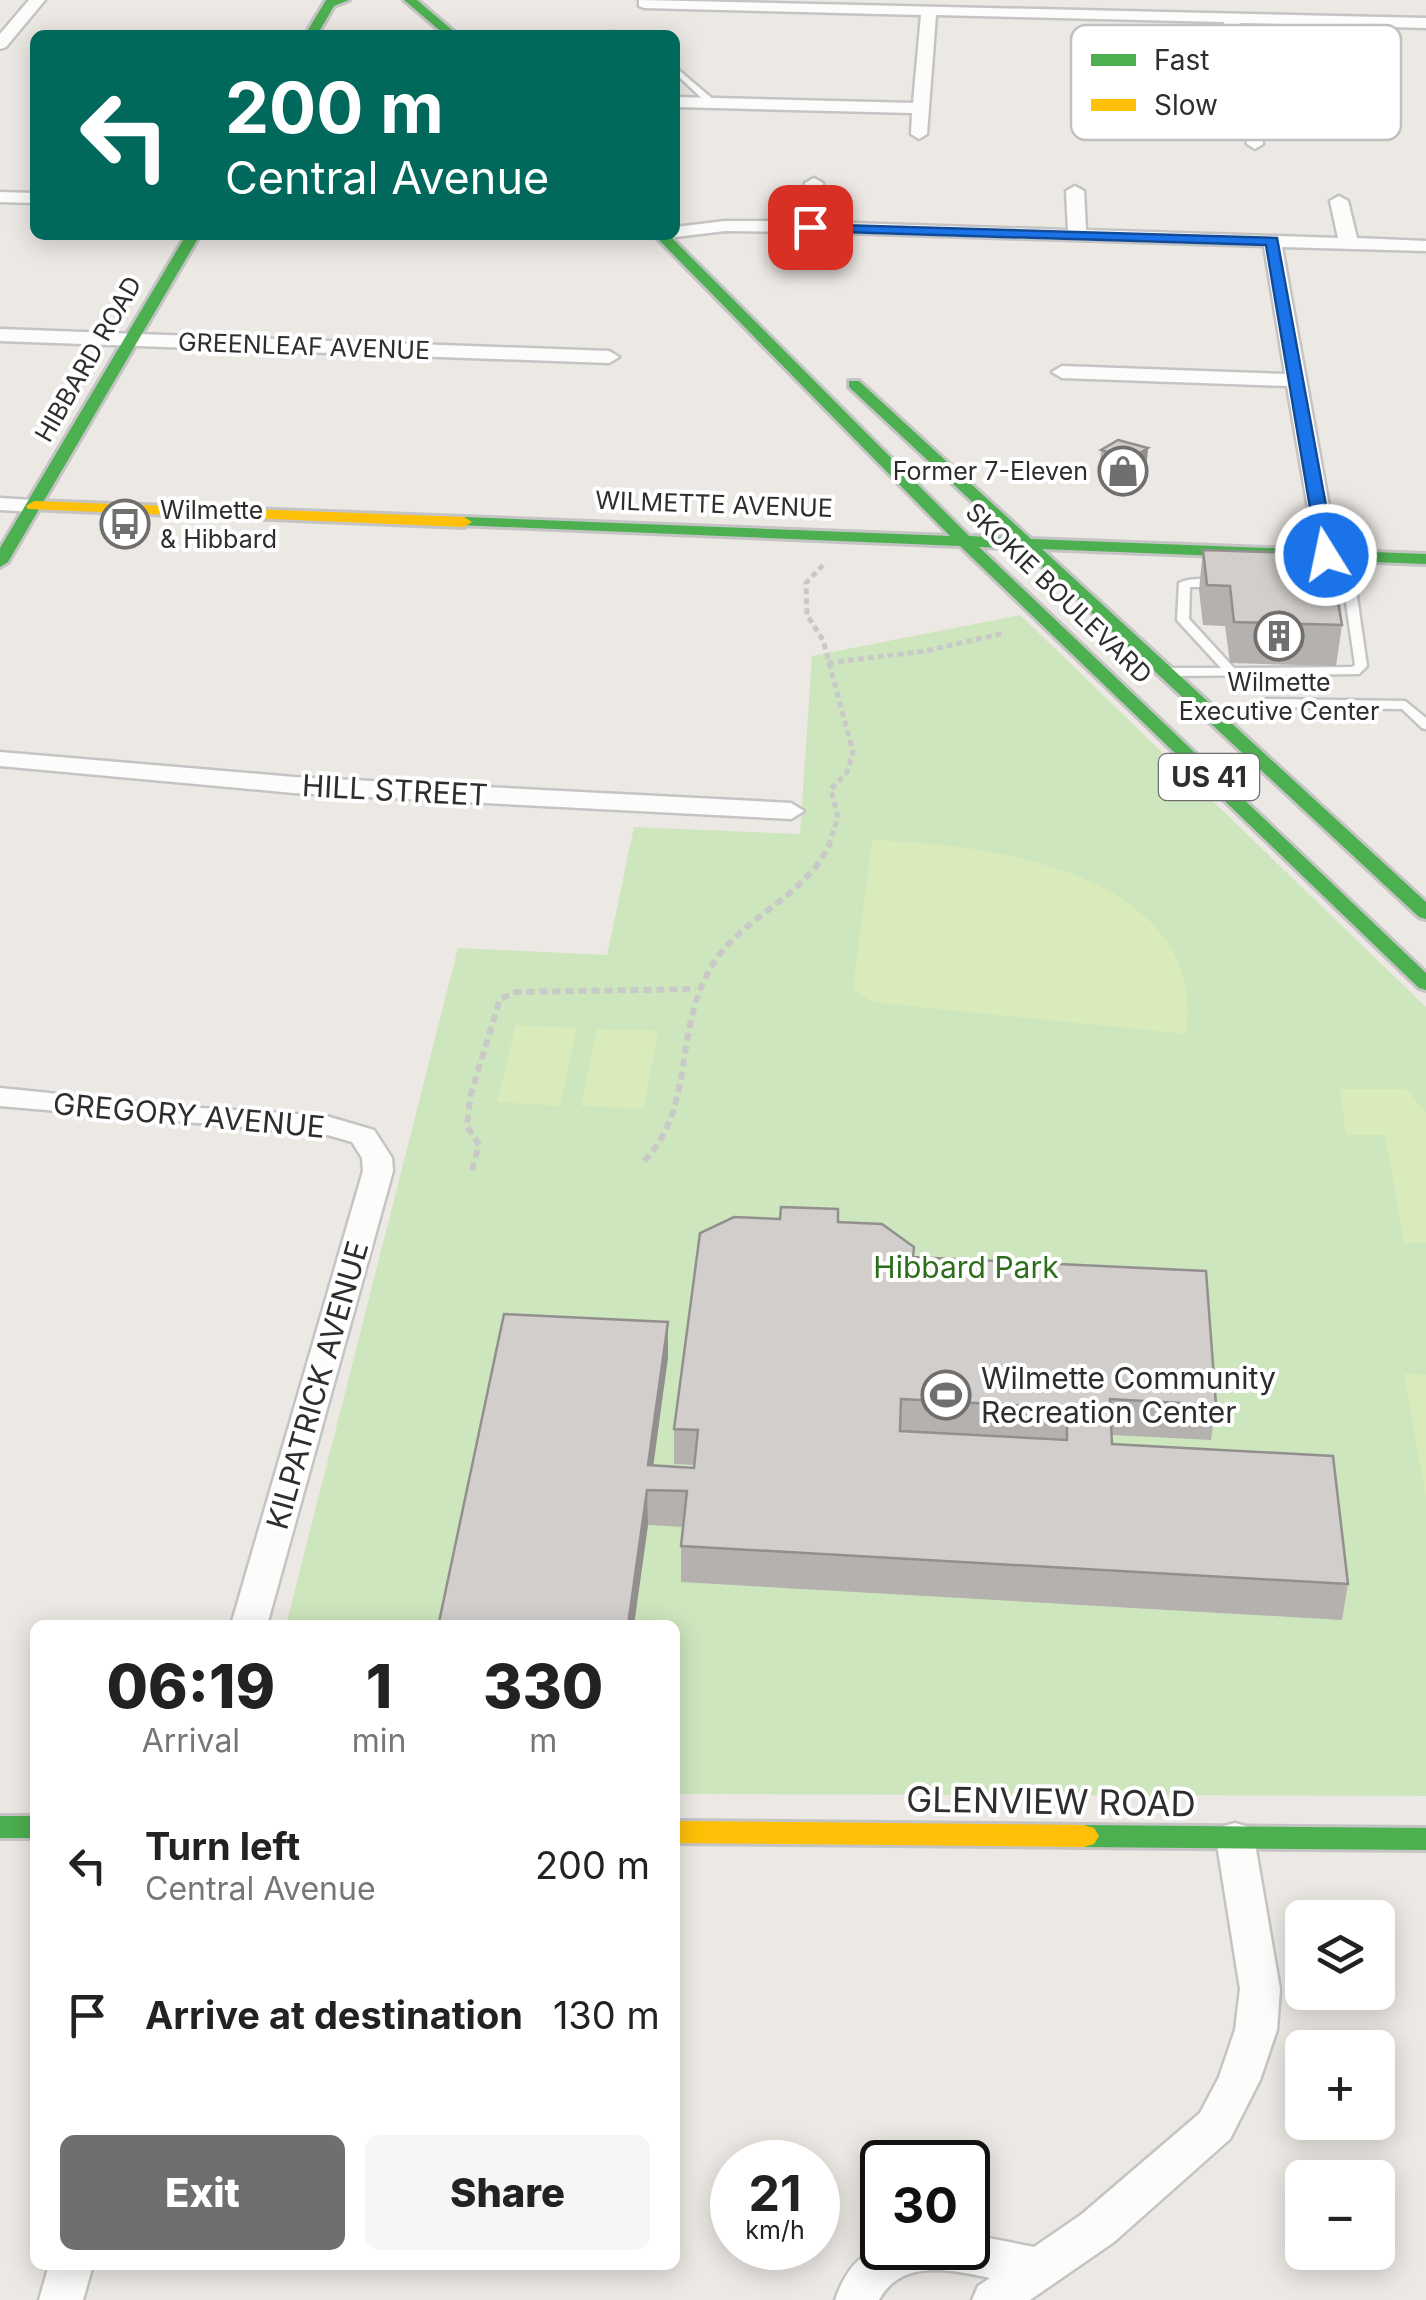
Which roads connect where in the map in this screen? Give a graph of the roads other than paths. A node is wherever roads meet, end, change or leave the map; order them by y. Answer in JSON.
{"nodes":[{"id":1,"x":38,"y":0,"type":"edge"},
{"id":2,"x":410,"y":0,"type":"edge"},
{"id":3,"x":431,"y":0,"type":"edge"},
{"id":4,"x":335,"y":1,"type":"edge"},
{"id":5,"x":644,"y":3,"type":"dead end"},
{"id":6,"x":930,"y":10,"type":"junction"},
{"id":7,"x":1231,"y":18,"type":"junction"},
{"id":8,"x":1426,"y":23,"type":"edge"},
{"id":9,"x":1232,"y":25,"type":"edge"},
{"id":10,"x":315,"y":30,"type":"edge"},
{"id":11,"x":446,"y":30,"type":"edge"},
{"id":12,"x":467,"y":30,"type":"edge"},
{"id":13,"x":0,"y":44,"type":"edge"},
{"id":14,"x":680,"y":74,"type":"edge"},
{"id":15,"x":680,"y":102,"type":"edge"},
{"id":16,"x":712,"y":103,"type":"junction"},
{"id":17,"x":922,"y":108,"type":"junction"},
{"id":18,"x":919,"y":134,"type":"dead end"},
{"id":19,"x":1254,"y":140,"type":"edge"},
{"id":20,"x":1255,"y":144,"type":"dead end"},
{"id":21,"x":814,"y":183,"type":"dead end"},
{"id":22,"x":1075,"y":191,"type":"dead end"},
{"id":23,"x":0,"y":197,"type":"edge"},
{"id":24,"x":30,"y":198,"type":"edge"},
{"id":25,"x":1339,"y":201,"type":"dead end"},
{"id":26,"x":680,"y":227,"type":"edge"},
{"id":27,"x":810,"y":227,"type":"junction"},
{"id":28,"x":680,"y":228,"type":"edge"},
{"id":29,"x":1077,"y":236,"type":"junction"},
{"id":30,"x":190,"y":240,"type":"edge"},
{"id":31,"x":666,"y":240,"type":"edge"},
{"id":32,"x":1272,"y":241,"type":"junction"},
{"id":33,"x":1348,"y":244,"type":"junction"},
{"id":34,"x":1426,"y":246,"type":"edge"},
{"id":35,"x":716,"y":256,"type":"dead end"},
{"id":36,"x":0,"y":335,"type":"edge"},
{"id":37,"x":132,"y":340,"type":"junction"},
{"id":38,"x":608,"y":357,"type":"dead end"},
{"id":39,"x":836,"y":368,"type":"dead end"},
{"id":40,"x":1062,"y":372,"type":"dead end"},
{"id":41,"x":1296,"y":380,"type":"junction"},
{"id":42,"x":0,"y":504,"type":"edge"},
{"id":43,"x":34,"y":506,"type":"junction"},
{"id":44,"x":966,"y":541,"type":"junction"},
{"id":45,"x":1029,"y":544,"type":"junction"},
{"id":46,"x":1336,"y":555,"type":"junction"},
{"id":47,"x":1426,"y":559,"type":"edge"},
{"id":48,"x":0,"y":562,"type":"edge"},
{"id":49,"x":1240,"y":584,"type":"edge"},
{"id":50,"x":1331,"y":587,"type":"edge"},
{"id":51,"x":1350,"y":587,"type":"junction"},
{"id":52,"x":1230,"y":671,"type":"junction"},
{"id":53,"x":1166,"y":672,"type":"junction"},
{"id":54,"x":1219,"y":720,"type":"junction"},
{"id":55,"x":1426,"y":725,"type":"edge"},
{"id":56,"x":0,"y":759,"type":"edge"},
{"id":57,"x":791,"y":810,"type":"dead end"},
{"id":58,"x":1426,"y":912,"type":"edge"},
{"id":59,"x":1413,"y":956,"type":"edge"},
{"id":60,"x":1426,"y":984,"type":"edge"},
{"id":61,"x":0,"y":1098,"type":"edge"},
{"id":62,"x":372,"y":1146,"type":"joint"},
{"id":63,"x":250,"y":1620,"type":"edge"},
{"id":64,"x":0,"y":1827,"type":"edge"},
{"id":65,"x":30,"y":1827,"type":"edge"},
{"id":66,"x":680,"y":1832,"type":"edge"},
{"id":67,"x":1236,"y":1838,"type":"junction"},
{"id":68,"x":1426,"y":1839,"type":"edge"},
{"id":69,"x":990,"y":2258,"type":"edge"},
{"id":70,"x":1038,"y":2268,"type":"junction"},
{"id":71,"x":69,"y":2270,"type":"edge"},
{"id":72,"x":879,"y":2270,"type":"edge"},
{"id":73,"x":61,"y":2300,"type":"edge"},
{"id":74,"x":858,"y":2300,"type":"edge"},
{"id":75,"x":994,"y":2300,"type":"edge"}],
"edges":[{"from":1,"to":13,"type":"street"},
{"from":2,"to":11,"type":"main road"},
{"from":3,"to":12,"type":"main road"},
{"from":4,"to":10,"type":"main road"},
{"from":5,"to":6,"type":"street"},
{"from":6,"to":7,"type":"street"},
{"from":6,"to":17,"type":"street"},
{"from":7,"to":8,"type":"street"},
{"from":7,"to":9,"type":"street"},
{"from":14,"to":16,"type":"lane"},
{"from":15,"to":16,"type":"street"},
{"from":16,"to":17,"type":"street"},
{"from":17,"to":18,"type":"street"},
{"from":19,"to":20,"type":"street"},
{"from":21,"to":27,"type":"street"},
{"from":22,"to":29,"type":"street"},
{"from":23,"to":24,"type":"street"},
{"from":25,"to":33,"type":"street"},
{"from":26,"to":27,"type":"street"},
{"from":27,"to":29,"type":"street"},
{"from":28,"to":35,"type":"main road"},
{"from":29,"to":32,"type":"street"},
{"from":30,"to":37,"type":"main road","name":"HIBBARD ROAD"},
{"from":31,"to":44,"type":"main road","name":"SKOKIE BOULEVARD","number":"US 41"},
{"from":32,"to":33,"type":"street"},
{"from":32,"to":41,"type":"street"},
{"from":33,"to":34,"type":"street"},
{"from":36,"to":37,"type":"street","name":"GREENLEAF AVENUE"},
{"from":37,"to":38,"type":"street","name":"GREENLEAF AVENUE"},
{"from":37,"to":43,"type":"main road","name":"HIBBARD ROAD"},
{"from":39,"to":45,"type":"main road","name":"SKOKIE BOULEVARD","number":"US 41"},
{"from":40,"to":41,"type":"street"},
{"from":41,"to":46,"type":"street"},
{"from":42,"to":43,"type":"street","name":"WILMETTE AVENUE"},
{"from":43,"to":44,"type":"main road","name":"WILMETTE AVENUE"},
{"from":43,"to":48,"type":"main road","name":"HIBBARD ROAD"},
{"from":44,"to":45,"type":"main road","name":"WILMETTE AVENUE"},
{"from":44,"to":59,"type":"main road","name":"SKOKIE BOULEVARD","number":"US 41"},
{"from":45,"to":46,"type":"main road","name":"WILMETTE AVENUE"},
{"from":45,"to":53,"type":"main road","name":"SKOKIE BOULEVARD","number":"US 41"},
{"from":46,"to":47,"type":"main road","name":"WILMETTE AVENUE"},
{"from":46,"to":51,"type":"lane"},
{"from":49,"to":52,"type":"lane"},
{"from":50,"to":51,"type":"lane"},
{"from":51,"to":52,"type":"lane"},
{"from":52,"to":53,"type":"lane"},
{"from":53,"to":54,"type":"main road","name":"SKOKIE BOULEVARD","number":"US 41"},
{"from":54,"to":55,"type":"lane"},
{"from":54,"to":58,"type":"main road","name":"SKOKIE BOULEVARD","number":"US 41"},
{"from":56,"to":57,"type":"street","name":"HILL STREET"},
{"from":59,"to":60,"type":"main road","name":"SKOKIE BOULEVARD","number":"US 41"},
{"from":61,"to":62,"type":"street","name":"GREGORY AVENUE"},
{"from":62,"to":63,"type":"street","name":"KILPATRICK AVENUE"},
{"from":64,"to":65,"type":"main road"},
{"from":66,"to":67,"type":"main road","name":"GLENVIEW ROAD"},
{"from":67,"to":68,"type":"main road","name":"GLENVIEW ROAD"},
{"from":67,"to":70,"type":"street"},
{"from":69,"to":70,"type":"street"},
{"from":70,"to":75,"type":"street"},
{"from":71,"to":73,"type":"street"},
{"from":72,"to":74,"type":"street"}]}
